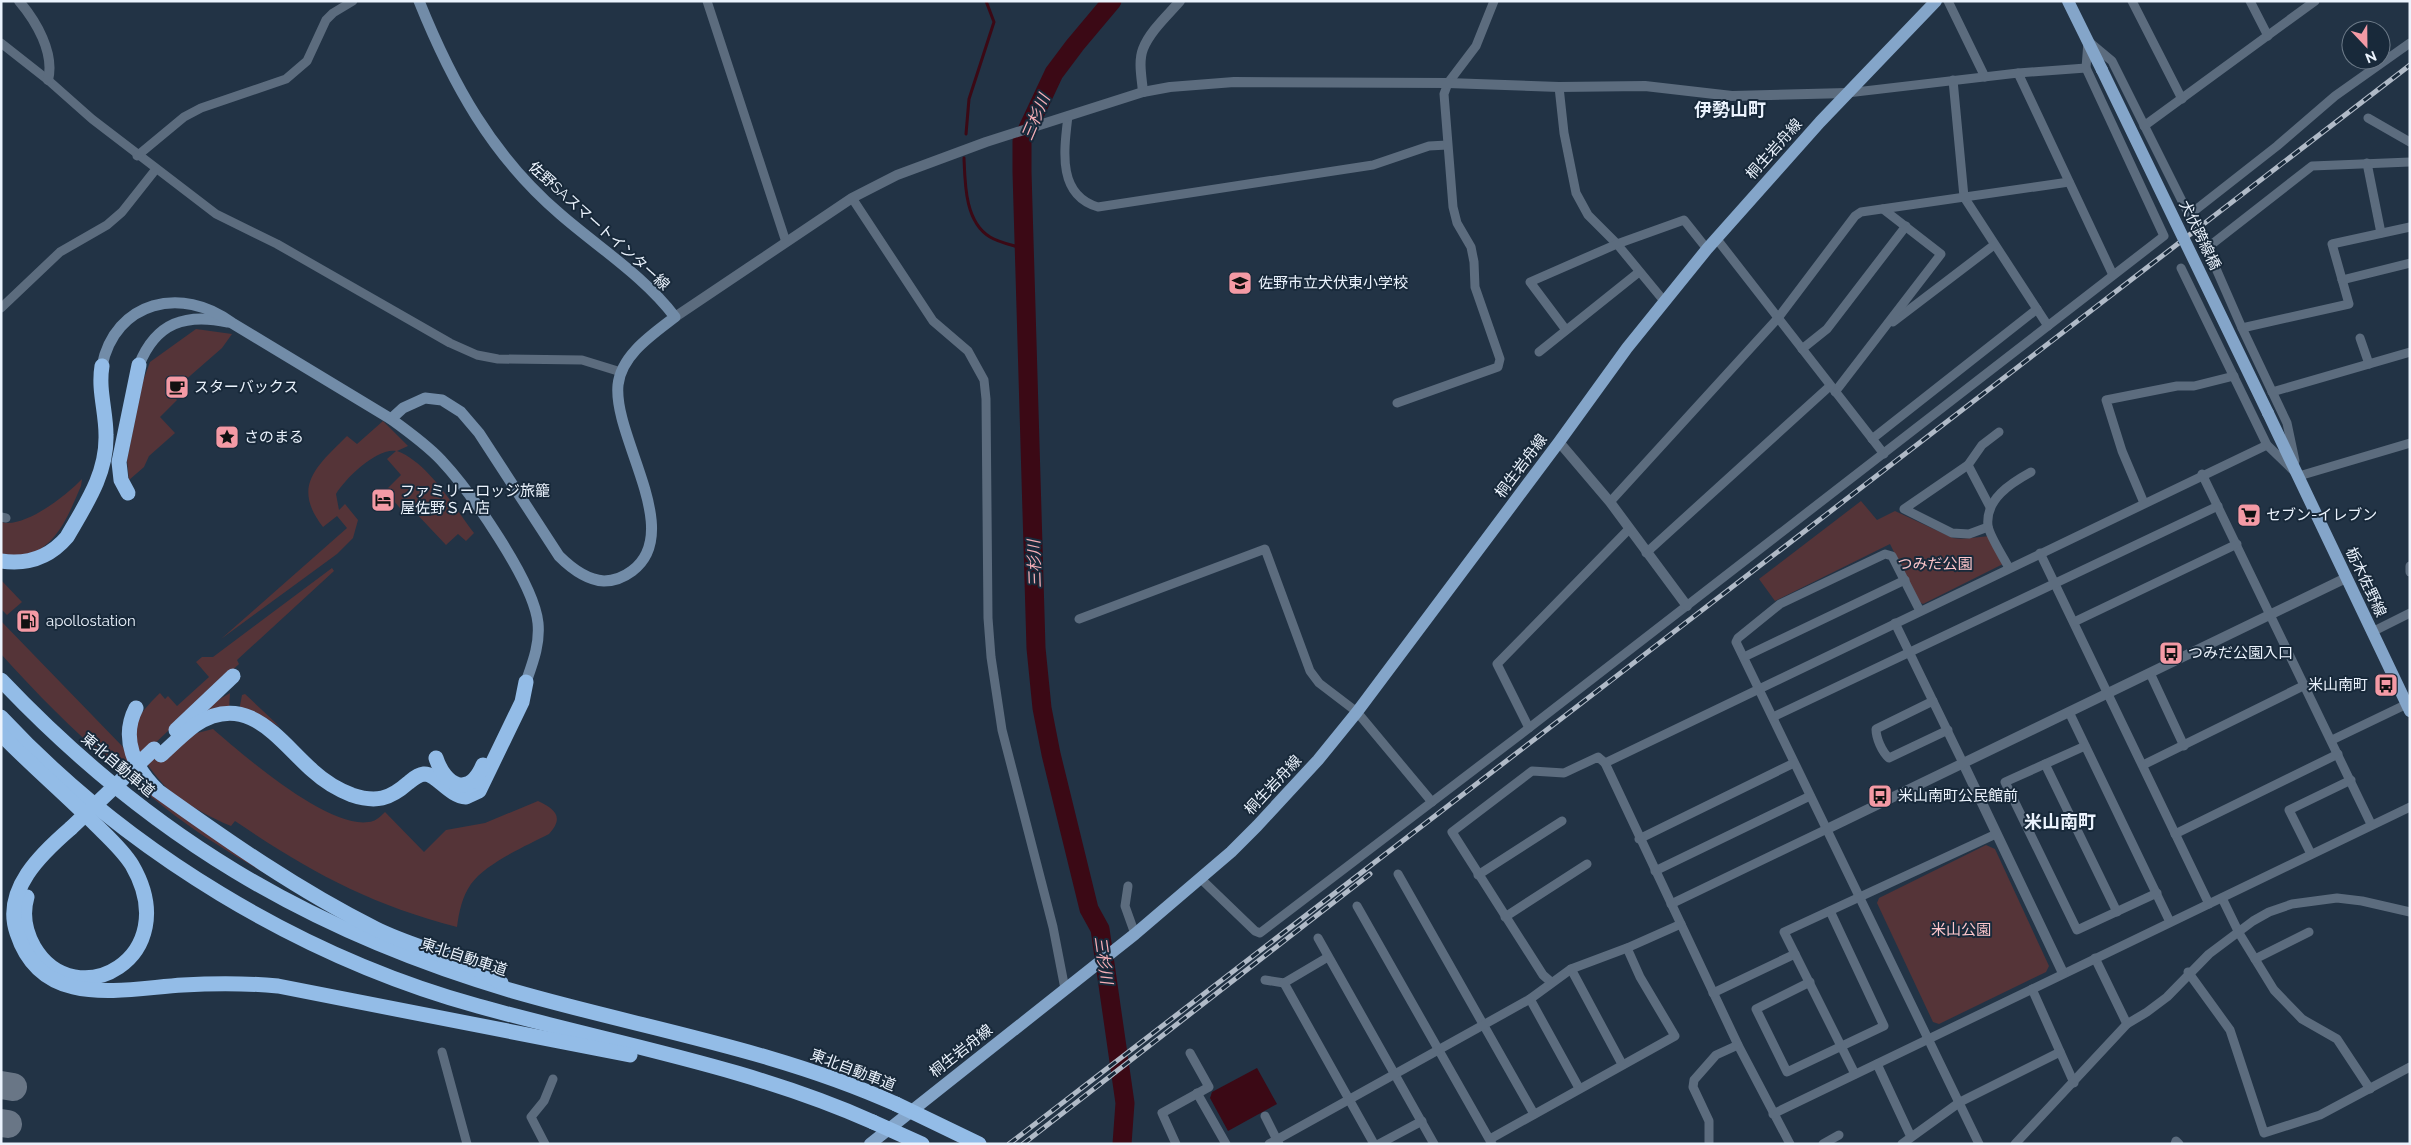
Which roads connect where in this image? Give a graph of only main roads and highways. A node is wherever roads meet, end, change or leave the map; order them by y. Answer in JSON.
{"nodes":[{"id":1,"x":419,"y":1,"type":"edge"},
{"id":2,"x":1936,"y":1,"type":"edge"},
{"id":3,"x":2072,"y":2,"type":"edge"},
{"id":4,"x":232,"y":323,"type":"junction"},
{"id":5,"x":139,"y":364,"type":"joint"},
{"id":6,"x":102,"y":366,"type":"joint"},
{"id":7,"x":2268,"y":413,"type":"joint"},
{"id":8,"x":392,"y":419,"type":"junction"},
{"id":9,"x":128,"y":492,"type":"dead end"},
{"id":10,"x":1,"y":561,"type":"edge"},
{"id":11,"x":234,"y":676,"type":"dead end"},
{"id":12,"x":1,"y":680,"type":"edge"},
{"id":13,"x":526,"y":682,"type":"junction"},
{"id":14,"x":136,"y":708,"type":"dead end"},
{"id":15,"x":2408,"y":708,"type":"edge"},
{"id":16,"x":1,"y":717,"type":"edge"},
{"id":17,"x":1,"y":734,"type":"edge"},
{"id":18,"x":158,"y":752,"type":"junction"},
{"id":19,"x":436,"y":758,"type":"dead end"},
{"id":20,"x":74,"y":831,"type":"junction"},
{"id":21,"x":514,"y":992,"type":"junction"},
{"id":22,"x":706,"y":1065,"type":"junction"},
{"id":23,"x":870,"y":1144,"type":"edge"},
{"id":24,"x":922,"y":1144,"type":"edge"},
{"id":25,"x":979,"y":1144,"type":"edge"}],
"edges":[{"from":1,"to":8,"type":"main road","name":"佐野SAスマートインター線"},
{"from":2,"to":23,"type":"main road","name":"桐生岩舟線"},
{"from":3,"to":7,"type":"main road","name":"犬伏跨線橋","bridge":true},
{"from":4,"to":5,"type":"main road"},
{"from":4,"to":6,"type":"main road"},
{"from":4,"to":8,"type":"main road"},
{"from":5,"to":9,"type":"highway"},
{"from":6,"to":10,"type":"highway"},
{"from":7,"to":15,"type":"main road","name":"栃木佐野線"},
{"from":8,"to":13,"type":"main road"},
{"from":11,"to":18,"type":"highway"},
{"from":12,"to":21,"type":"highway","name":"東北自動車道"},
{"from":13,"to":18,"type":"highway"},
{"from":13,"to":19,"type":"highway"},
{"from":14,"to":21,"type":"highway"},
{"from":16,"to":22,"type":"highway"},
{"from":17,"to":20,"type":"highway"},
{"from":18,"to":20,"type":"highway"},
{"from":20,"to":22,"type":"highway"},
{"from":21,"to":25,"type":"highway","name":"東北自動車道","bridge":true},
{"from":22,"to":24,"type":"highway","bridge":true}]}
